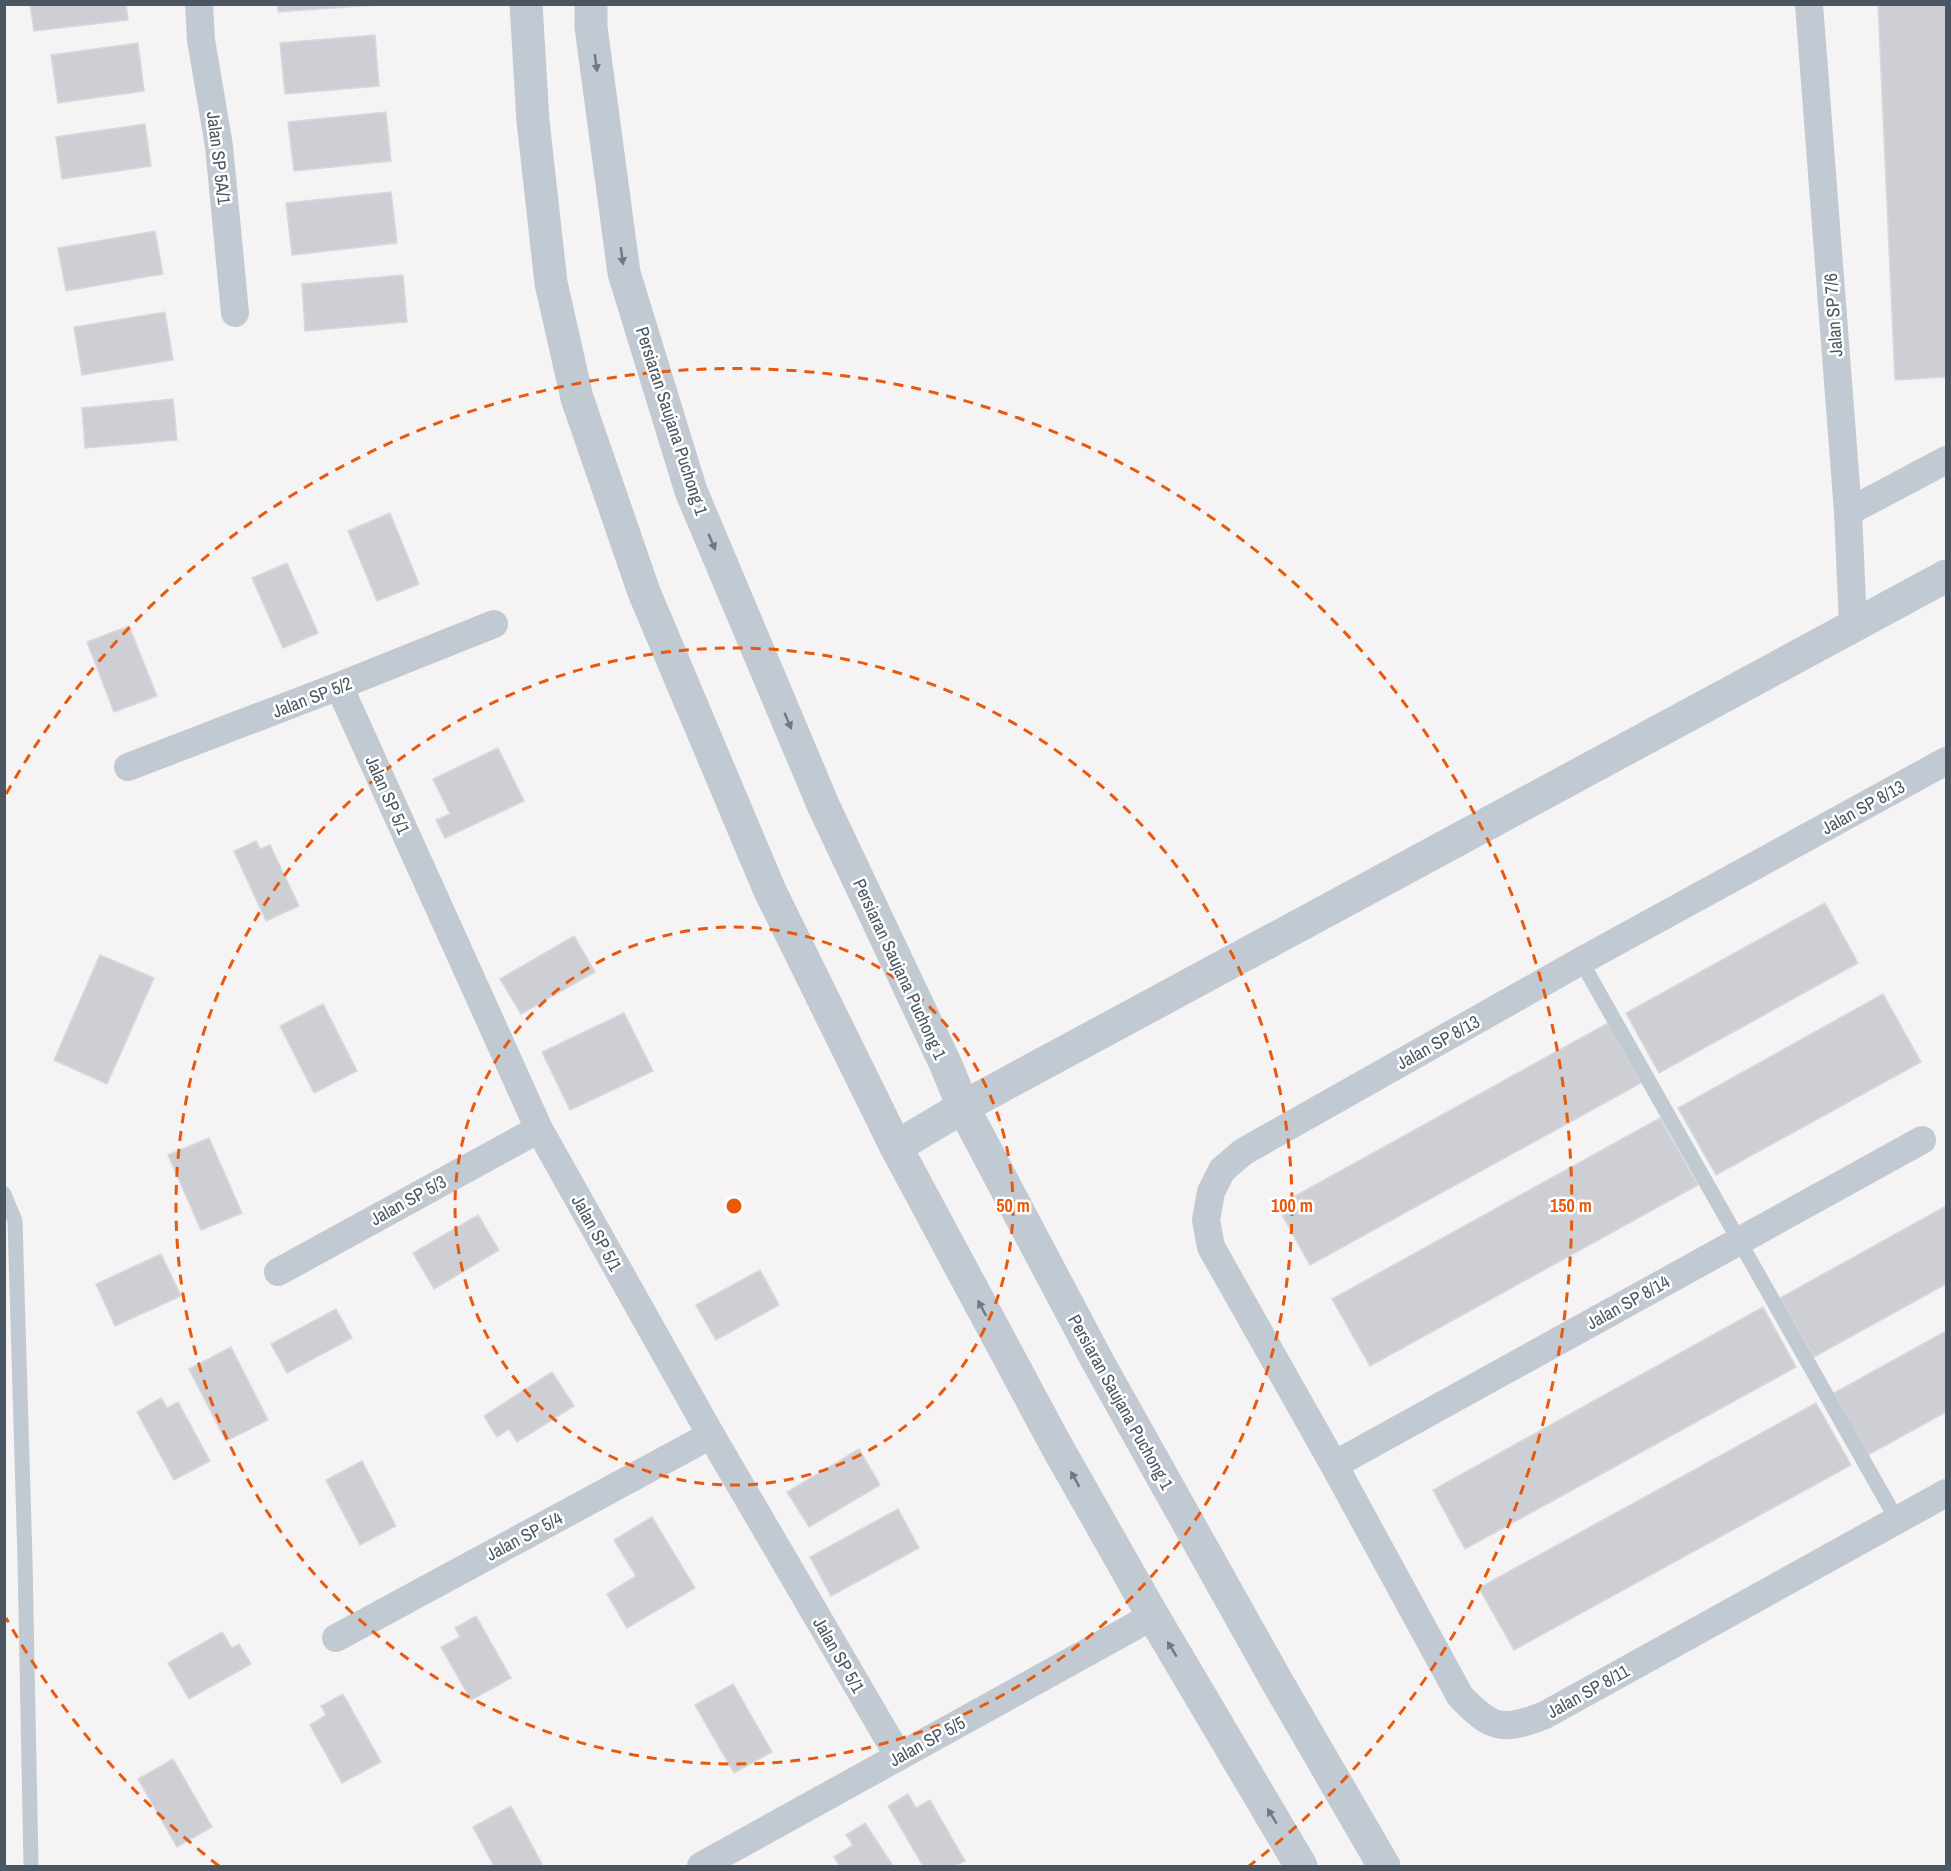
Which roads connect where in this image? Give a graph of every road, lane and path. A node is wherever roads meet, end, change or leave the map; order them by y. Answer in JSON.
{"nodes":[{"id":1,"x":199,"y":4,"type":"edge"},
{"id":2,"x":526,"y":4,"type":"edge"},
{"id":3,"x":591,"y":4,"type":"edge"},
{"id":4,"x":1809,"y":4,"type":"edge"},
{"id":5,"x":235,"y":313,"type":"dead end"},
{"id":6,"x":1947,"y":460,"type":"edge"},
{"id":7,"x":1848,"y":512,"type":"junction"},
{"id":8,"x":1947,"y":576,"type":"edge"},
{"id":9,"x":494,"y":624,"type":"dead end"},
{"id":10,"x":1853,"y":625,"type":"junction"},
{"id":11,"x":339,"y":686,"type":"junction"},
{"id":12,"x":1947,"y":761,"type":"edge"},
{"id":13,"x":128,"y":767,"type":"dead end"},
{"id":14,"x":1581,"y":961,"type":"junction"},
{"id":15,"x":963,"y":1107,"type":"junction"},
{"id":16,"x":539,"y":1128,"type":"junction"},
{"id":17,"x":1922,"y":1140,"type":"dead end"},
{"id":18,"x":897,"y":1147,"type":"junction"},
{"id":19,"x":4,"y":1194,"type":"edge"},
{"id":20,"x":1739,"y":1240,"type":"junction"},
{"id":21,"x":278,"y":1272,"type":"dead end"},
{"id":22,"x":711,"y":1435,"type":"junction"},
{"id":23,"x":1334,"y":1465,"type":"junction"},
{"id":24,"x":1947,"y":1492,"type":"edge"},
{"id":25,"x":1897,"y":1520,"type":"junction"},
{"id":26,"x":1153,"y":1616,"type":"junction"},
{"id":27,"x":336,"y":1638,"type":"dead end"},
{"id":28,"x":898,"y":1757,"type":"junction"},
{"id":29,"x":31,"y":1866,"type":"edge"},
{"id":30,"x":701,"y":1866,"type":"edge"},
{"id":31,"x":1301,"y":1866,"type":"edge"},
{"id":32,"x":1384,"y":1866,"type":"edge"}],
"edges":[{"from":1,"to":5,"type":"street","name":"Jalan SP 5A/1"},
{"from":2,"to":18,"type":"street"},
{"from":3,"to":15,"type":"street","name":"Persiaran Saujana Puchong 1","one_way":true},
{"from":4,"to":7,"type":"street","name":"Jalan SP 7/6"},
{"from":6,"to":7,"type":"street"},
{"from":7,"to":10,"type":"street","name":"Jalan SP 7/6"},
{"from":8,"to":10,"type":"street"},
{"from":9,"to":11,"type":"street","name":"Jalan SP 5/2"},
{"from":10,"to":15,"type":"street"},
{"from":11,"to":13,"type":"street","name":"Jalan SP 5/2"},
{"from":11,"to":16,"type":"street","name":"Jalan SP 5/1"},
{"from":12,"to":14,"type":"street","name":"Jalan SP 8/13"},
{"from":14,"to":20,"type":"lane"},
{"from":14,"to":23,"type":"street","name":"Jalan SP 8/13"},
{"from":15,"to":18,"type":"street"},
{"from":15,"to":32,"type":"street","name":"Persiaran Saujana Puchong 1"},
{"from":16,"to":21,"type":"street","name":"Jalan SP 5/3"},
{"from":16,"to":22,"type":"street","name":"Jalan SP 5/1"},
{"from":17,"to":20,"type":"street","name":"Jalan SP 8/14"},
{"from":26,"to":18,"type":"street","one_way":true},
{"from":19,"to":29,"type":"lane"},
{"from":20,"to":23,"type":"street","name":"Jalan SP 8/14"},
{"from":20,"to":25,"type":"lane"},
{"from":22,"to":27,"type":"street","name":"Jalan SP 5/4"},
{"from":22,"to":28,"type":"street","name":"Jalan SP 5/1"},
{"from":23,"to":25,"type":"street","name":"Jalan SP 8/11"},
{"from":24,"to":25,"type":"street","name":"Jalan SP 8/11"},
{"from":26,"to":28,"type":"street","name":"Jalan SP 5/5"},
{"from":31,"to":26,"type":"street","one_way":true},
{"from":28,"to":30,"type":"street","name":"Jalan SP 5/5"}]}
